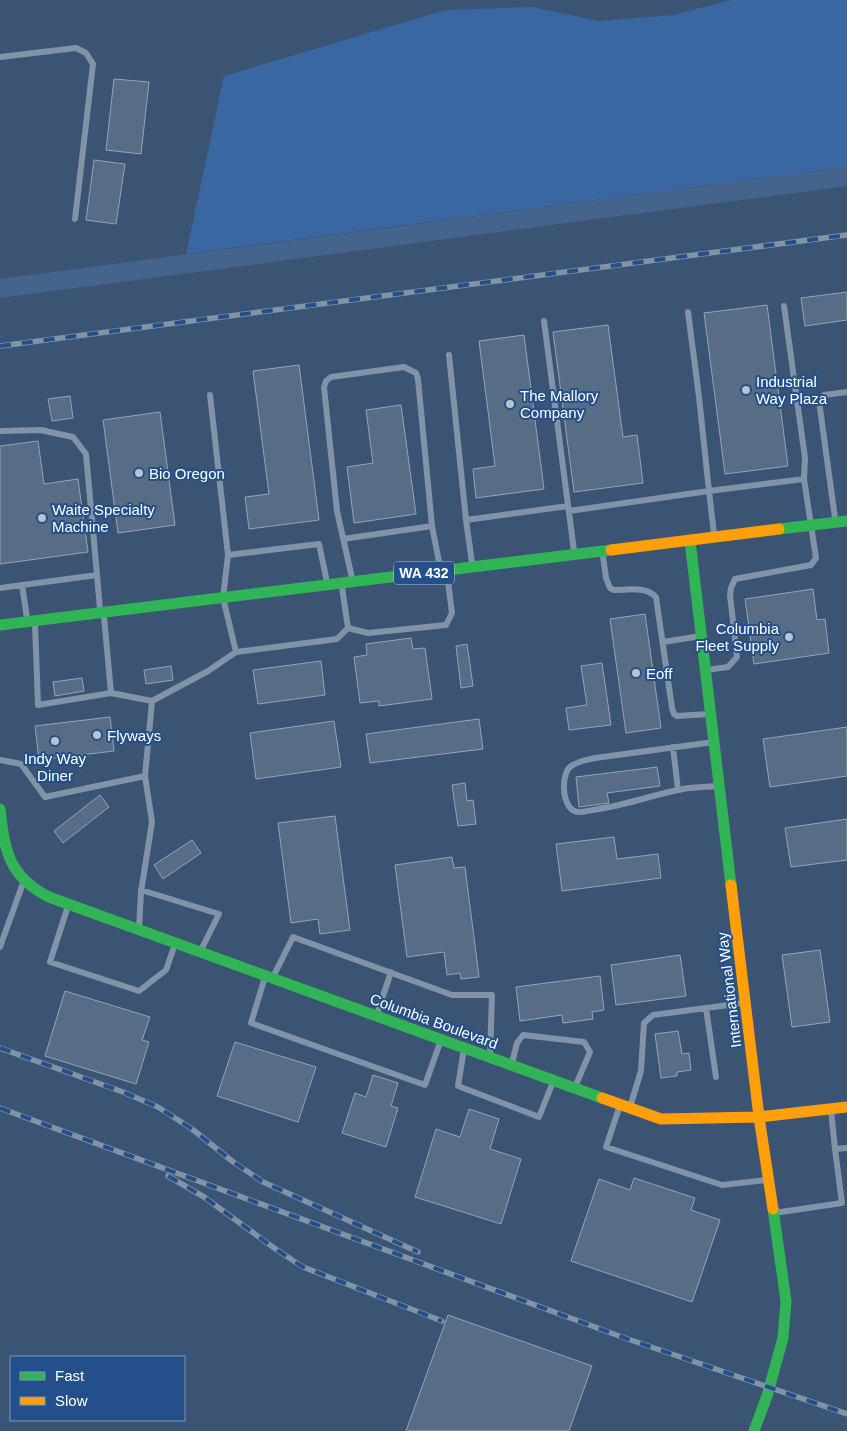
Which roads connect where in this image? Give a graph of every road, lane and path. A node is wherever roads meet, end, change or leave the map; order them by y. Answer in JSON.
{"nodes":[{"id":1,"x":0,"y":57,"type":"edge"},
{"id":2,"x":75,"y":219,"type":"dead end"},
{"id":3,"x":784,"y":306,"type":"dead end"},
{"id":4,"x":688,"y":312,"type":"dead end"},
{"id":5,"x":544,"y":321,"type":"dead end"},
{"id":6,"x":449,"y":355,"type":"dead end"},
{"id":7,"x":847,"y":392,"type":"edge"},
{"id":8,"x":210,"y":395,"type":"dead end"},
{"id":9,"x":0,"y":431,"type":"edge"},
{"id":10,"x":804,"y":479,"type":"junction"},
{"id":11,"x":709,"y":491,"type":"junction"},
{"id":12,"x":569,"y":509,"type":"junction"},
{"id":13,"x":466,"y":520,"type":"junction"},
{"id":14,"x":847,"y":520,"type":"edge"},
{"id":15,"x":835,"y":522,"type":"junction"},
{"id":16,"x":812,"y":525,"type":"junction"},
{"id":17,"x":432,"y":526,"type":"junction"},
{"id":18,"x":343,"y":538,"type":"junction"},
{"id":19,"x":714,"y":538,"type":"junction"},
{"id":20,"x":690,"y":541,"type":"junction"},
{"id":21,"x":603,"y":551,"type":"junction"},
{"id":22,"x":228,"y":554,"type":"junction"},
{"id":23,"x":575,"y":555,"type":"junction"},
{"id":24,"x":472,"y":567,"type":"junction"},
{"id":25,"x":444,"y":571,"type":"junction"},
{"id":26,"x":97,"y":575,"type":"junction"},
{"id":27,"x":348,"y":583,"type":"junction"},
{"id":28,"x":22,"y":585,"type":"junction"},
{"id":29,"x":328,"y":585,"type":"junction"},
{"id":30,"x":0,"y":588,"type":"edge"},
{"id":31,"x":223,"y":598,"type":"junction"},
{"id":32,"x":102,"y":612,"type":"junction"},
{"id":33,"x":31,"y":621,"type":"junction"},
{"id":34,"x":0,"y":625,"type":"edge"},
{"id":35,"x":348,"y":628,"type":"junction"},
{"id":36,"x":701,"y":636,"type":"junction"},
{"id":37,"x":663,"y":642,"type":"junction"},
{"id":38,"x":236,"y":652,"type":"junction"},
{"id":39,"x":705,"y":670,"type":"junction"},
{"id":40,"x":111,"y":693,"type":"junction"},
{"id":41,"x":152,"y":701,"type":"junction"},
{"id":42,"x":711,"y":714,"type":"junction"},
{"id":43,"x":714,"y":742,"type":"junction"},
{"id":44,"x":673,"y":747,"type":"junction"},
{"id":45,"x":0,"y":760,"type":"edge"},
{"id":46,"x":145,"y":776,"type":"junction"},
{"id":47,"x":719,"y":786,"type":"junction"},
{"id":48,"x":678,"y":790,"type":"junction"},
{"id":49,"x":0,"y":809,"type":"edge"},
{"id":50,"x":1,"y":830,"type":"edge"},
{"id":51,"x":24,"y":880,"type":"junction"},
{"id":52,"x":141,"y":890,"type":"junction"},
{"id":53,"x":68,"y":904,"type":"junction"},
{"id":54,"x":138,"y":930,"type":"junction"},
{"id":55,"x":175,"y":943,"type":"junction"},
{"id":56,"x":0,"y":947,"type":"edge"},
{"id":57,"x":200,"y":952,"type":"junction"},
{"id":58,"x":391,"y":972,"type":"junction"},
{"id":59,"x":269,"y":977,"type":"junction"},
{"id":60,"x":745,"y":1003,"type":"junction"},
{"id":61,"x":706,"y":1008,"type":"junction"},
{"id":62,"x":376,"y":1016,"type":"junction"},
{"id":63,"x":441,"y":1039,"type":"junction"},
{"id":64,"x":464,"y":1048,"type":"junction"},
{"id":65,"x":490,"y":1057,"type":"junction"},
{"id":66,"x":511,"y":1065,"type":"junction"},
{"id":67,"x":716,"y":1077,"type":"dead end"},
{"id":68,"x":554,"y":1080,"type":"junction"},
{"id":69,"x":575,"y":1088,"type":"junction"},
{"id":70,"x":625,"y":1106,"type":"junction"},
{"id":71,"x":847,"y":1107,"type":"edge"},
{"id":72,"x":831,"y":1109,"type":"junction"},
{"id":73,"x":759,"y":1118,"type":"junction"},
{"id":74,"x":847,"y":1148,"type":"edge"},
{"id":75,"x":835,"y":1149,"type":"junction"},
{"id":76,"x":768,"y":1180,"type":"junction"},
{"id":77,"x":773,"y":1213,"type":"junction"},
{"id":78,"x":754,"y":1431,"type":"edge"}],
"edges":[{"from":1,"to":2,"type":"lane"},
{"from":3,"to":10,"type":"lane"},
{"from":4,"to":11,"type":"lane"},
{"from":5,"to":12,"type":"lane"},
{"from":6,"to":13,"type":"lane"},
{"from":7,"to":15,"type":"lane"},
{"from":8,"to":22,"type":"lane"},
{"from":9,"to":26,"type":"lane"},
{"from":10,"to":11,"type":"lane"},
{"from":10,"to":16,"type":"lane"},
{"from":11,"to":12,"type":"lane"},
{"from":11,"to":19,"type":"lane"},
{"from":12,"to":13,"type":"lane"},
{"from":12,"to":23,"type":"lane"},
{"from":13,"to":24,"type":"lane"},
{"from":14,"to":15,"type":"main road","number":"WA 432"},
{"from":15,"to":16,"type":"main road","number":"WA 432"},
{"from":16,"to":19,"type":"main road","number":"WA 432"},
{"from":16,"to":39,"type":"lane"},
{"from":17,"to":18,"type":"lane"},
{"from":17,"to":18,"type":"lane"},
{"from":17,"to":25,"type":"lane"},
{"from":18,"to":27,"type":"lane"},
{"from":19,"to":20,"type":"main road","number":"WA 432"},
{"from":20,"to":21,"type":"main road","number":"WA 432"},
{"from":20,"to":36,"type":"main road","name":"International Way"},
{"from":21,"to":23,"type":"main road","number":"WA 432"},
{"from":21,"to":37,"type":"lane"},
{"from":22,"to":29,"type":"lane"},
{"from":22,"to":31,"type":"lane"},
{"from":23,"to":24,"type":"main road","number":"WA 432"},
{"from":24,"to":25,"type":"main road","number":"WA 432"},
{"from":25,"to":27,"type":"main road","number":"WA 432"},
{"from":25,"to":35,"type":"lane"},
{"from":26,"to":28,"type":"lane"},
{"from":26,"to":32,"type":"lane"},
{"from":27,"to":29,"type":"main road","number":"WA 432"},
{"from":27,"to":35,"type":"lane"},
{"from":28,"to":30,"type":"lane"},
{"from":28,"to":33,"type":"lane"},
{"from":29,"to":31,"type":"main road","number":"WA 432"},
{"from":31,"to":32,"type":"main road","number":"WA 432"},
{"from":31,"to":38,"type":"lane"},
{"from":32,"to":33,"type":"main road","number":"WA 432"},
{"from":32,"to":40,"type":"lane"},
{"from":33,"to":34,"type":"main road","number":"WA 432"},
{"from":33,"to":40,"type":"lane"},
{"from":35,"to":38,"type":"lane"},
{"from":36,"to":37,"type":"lane"},
{"from":36,"to":39,"type":"main road","name":"International Way"},
{"from":37,"to":42,"type":"lane"},
{"from":38,"to":41,"type":"lane"},
{"from":39,"to":42,"type":"main road","name":"International Way"},
{"from":40,"to":41,"type":"lane"},
{"from":41,"to":46,"type":"lane"},
{"from":42,"to":43,"type":"main road","name":"International Way"},
{"from":43,"to":44,"type":"lane"},
{"from":43,"to":47,"type":"main road","name":"International Way"},
{"from":44,"to":48,"type":"lane"},
{"from":44,"to":48,"type":"lane"},
{"from":45,"to":46,"type":"lane"},
{"from":46,"to":52,"type":"lane"},
{"from":47,"to":48,"type":"lane"},
{"from":47,"to":60,"type":"main road","name":"International Way"},
{"from":49,"to":50,"type":"main road"},
{"from":50,"to":51,"type":"main road"},
{"from":51,"to":53,"type":"main road","name":"Columbia Boulevard"},
{"from":51,"to":56,"type":"lane"},
{"from":52,"to":54,"type":"lane"},
{"from":52,"to":57,"type":"lane"},
{"from":53,"to":54,"type":"main road","name":"Columbia Boulevard"},
{"from":53,"to":55,"type":"lane"},
{"from":54,"to":55,"type":"main road","name":"Columbia Boulevard"},
{"from":55,"to":57,"type":"main road","name":"Columbia Boulevard"},
{"from":57,"to":59,"type":"main road","name":"Columbia Boulevard"},
{"from":58,"to":59,"type":"lane"},
{"from":58,"to":62,"type":"lane"},
{"from":58,"to":65,"type":"lane"},
{"from":59,"to":62,"type":"main road","name":"Columbia Boulevard"},
{"from":59,"to":63,"type":"lane"},
{"from":60,"to":61,"type":"lane"},
{"from":60,"to":73,"type":"main road","name":"International Way"},
{"from":61,"to":67,"type":"lane"},
{"from":61,"to":70,"type":"lane"},
{"from":62,"to":63,"type":"main road","name":"Columbia Boulevard"},
{"from":63,"to":64,"type":"main road","name":"Columbia Boulevard"},
{"from":64,"to":65,"type":"main road","name":"Columbia Boulevard"},
{"from":64,"to":68,"type":"lane"},
{"from":65,"to":66,"type":"main road","name":"Columbia Boulevard"},
{"from":66,"to":68,"type":"main road","name":"Columbia Boulevard"},
{"from":66,"to":69,"type":"lane"},
{"from":68,"to":69,"type":"main road","name":"Columbia Boulevard"},
{"from":69,"to":70,"type":"main road","name":"Columbia Boulevard"},
{"from":70,"to":73,"type":"main road","name":"Columbia Boulevard"},
{"from":70,"to":76,"type":"lane"},
{"from":71,"to":72,"type":"main road","name":"Columbia Boulevard"},
{"from":72,"to":73,"type":"main road","name":"Columbia Boulevard"},
{"from":72,"to":75,"type":"lane"},
{"from":73,"to":76,"type":"main road","name":"International Way"},
{"from":74,"to":75,"type":"lane"},
{"from":75,"to":77,"type":"lane"},
{"from":76,"to":77,"type":"main road","name":"International Way"},
{"from":77,"to":78,"type":"main road","name":"International Way"}]}
